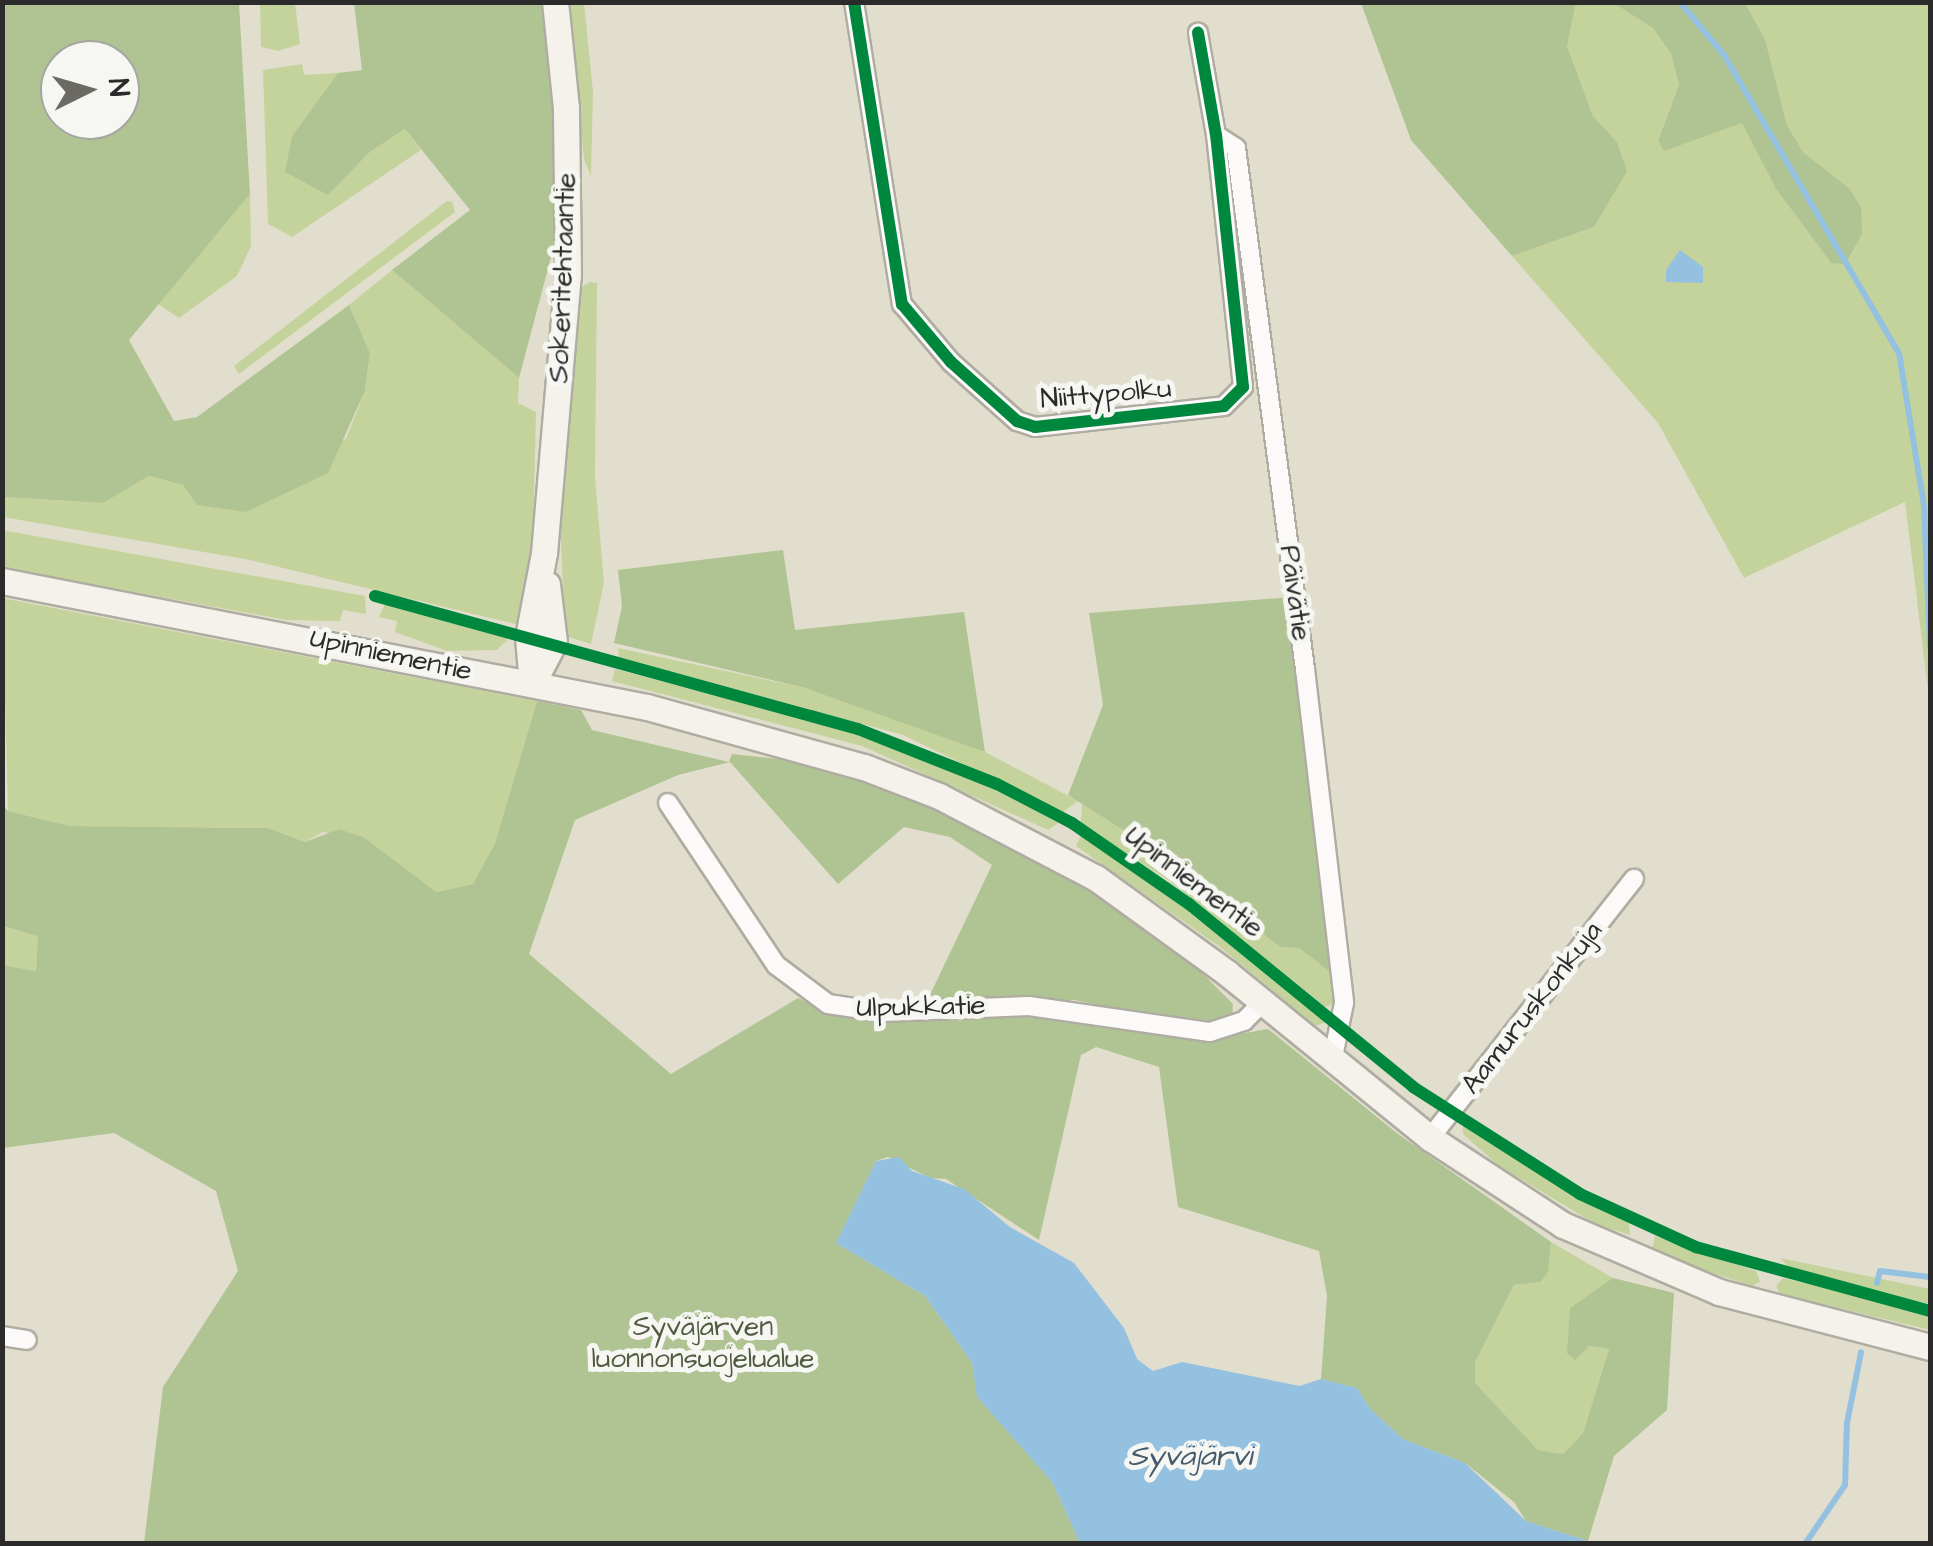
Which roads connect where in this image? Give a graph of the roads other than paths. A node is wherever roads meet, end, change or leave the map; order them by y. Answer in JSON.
{"nodes":[{"id":1,"x":555,"y":2,"type":"edge"},
{"id":2,"x":854,"y":2,"type":"edge"},
{"id":3,"x":1198,"y":34,"type":"dead end"},
{"id":4,"x":1216,"y":135,"type":"junction"},
{"id":5,"x":2,"y":581,"type":"edge"},
{"id":6,"x":532,"y":684,"type":"junction"},
{"id":7,"x":668,"y":803,"type":"dead end"},
{"id":8,"x":1634,"y":879,"type":"dead end"},
{"id":9,"x":1262,"y":1003,"type":"junction"},
{"id":10,"x":1332,"y":1062,"type":"junction"},
{"id":11,"x":1430,"y":1138,"type":"junction"},
{"id":12,"x":2,"y":1336,"type":"edge"},
{"id":13,"x":27,"y":1340,"type":"dead end"},
{"id":14,"x":1930,"y":1347,"type":"edge"}],
"edges":[{"from":1,"to":6,"type":"main road","name":"Sokeritehtaantie"},
{"from":2,"to":4,"type":"street","name":"Niittypolku"},
{"from":3,"to":4,"type":"street","name":"Niittypolku"},
{"from":4,"to":10,"type":"street","name":"Päivätie"},
{"from":5,"to":6,"type":"main road","name":"Upinniementie"},
{"from":6,"to":9,"type":"main road","name":"Upinniementie"},
{"from":7,"to":9,"type":"street","name":"Ulpukkatie"},
{"from":8,"to":11,"type":"street","name":"Aamuruskonkuja"},
{"from":9,"to":10,"type":"main road","name":"Upinniementie"},
{"from":10,"to":11,"type":"main road","name":"Upinniementie"},
{"from":11,"to":14,"type":"main road","name":"Upinniementie"},
{"from":12,"to":13,"type":"street"}]}
